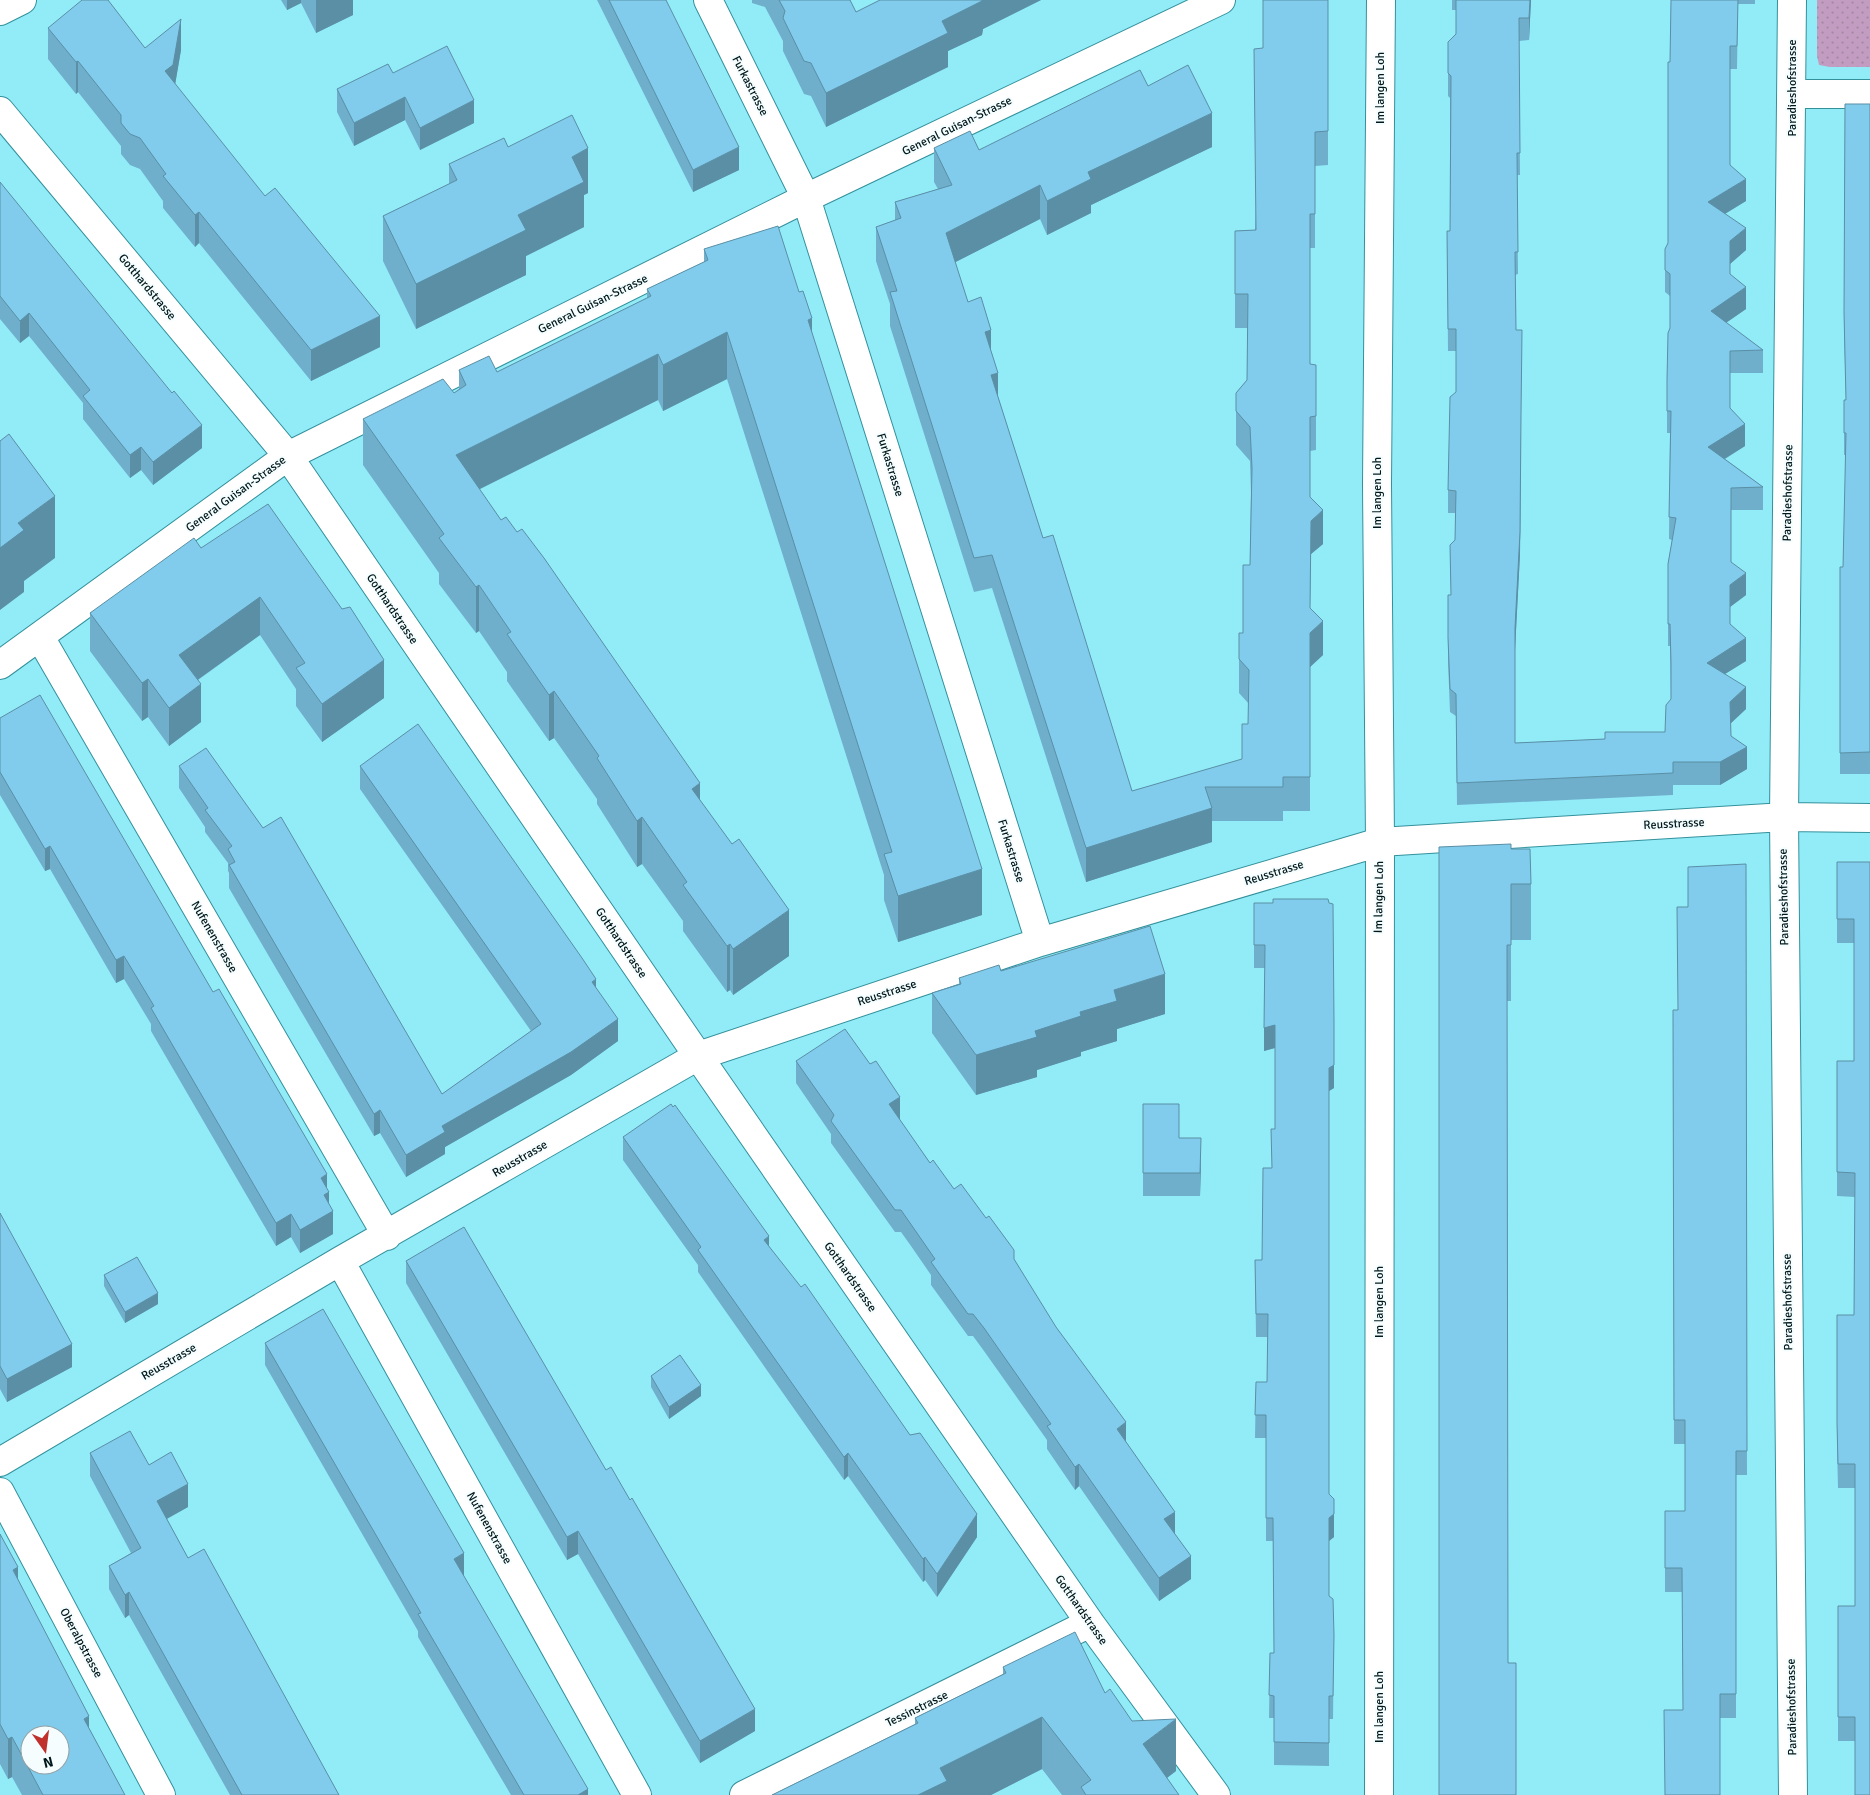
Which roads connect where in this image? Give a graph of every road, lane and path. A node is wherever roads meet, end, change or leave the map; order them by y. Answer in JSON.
{"nodes":[{"id":1,"x":22,"y":0,"type":"edge"},
{"id":2,"x":708,"y":0,"type":"edge"},
{"id":3,"x":1221,"y":0,"type":"edge"},
{"id":4,"x":1381,"y":0,"type":"edge"},
{"id":5,"x":1792,"y":0,"type":"edge"},
{"id":6,"x":0,"y":11,"type":"edge"},
{"id":7,"x":1792,"y":94,"type":"junction"},
{"id":8,"x":1870,"y":94,"type":"edge"},
{"id":9,"x":0,"y":111,"type":"edge"},
{"id":10,"x":806,"y":198,"type":"junction"},
{"id":11,"x":288,"y":456,"type":"junction"},
{"id":12,"x":40,"y":637,"type":"junction"},
{"id":13,"x":0,"y":665,"type":"edge"},
{"id":14,"x":1784,"y":817,"type":"junction"},
{"id":15,"x":1870,"y":818,"type":"edge"},
{"id":16,"x":1380,"y":842,"type":"junction"},
{"id":17,"x":1040,"y":942,"type":"junction"},
{"id":18,"x":698,"y":1056,"type":"junction"},
{"id":19,"x":387,"y":1236,"type":"junction"},
{"id":20,"x":340,"y":1261,"type":"junction"},
{"id":21,"x":0,"y":1462,"type":"edge"},
{"id":22,"x":0,"y":1492,"type":"edge"},
{"id":23,"x":1090,"y":1623,"type":"junction"},
{"id":24,"x":161,"y":1795,"type":"edge"},
{"id":25,"x":637,"y":1795,"type":"edge"},
{"id":26,"x":744,"y":1795,"type":"edge"},
{"id":27,"x":1216,"y":1795,"type":"edge"},
{"id":28,"x":1380,"y":1795,"type":"edge"},
{"id":29,"x":1793,"y":1795,"type":"edge"}],
"edges":[{"from":1,"to":6,"type":"street"},
{"from":2,"to":10,"type":"street","name":"Furkastrasse"},
{"from":3,"to":10,"type":"street","name":"General Guisan-Strasse"},
{"from":4,"to":16,"type":"street","name":"Im langen Loh"},
{"from":5,"to":7,"type":"street","name":"Paradieshofstrasse"},
{"from":7,"to":8,"type":"street"},
{"from":7,"to":14,"type":"street","name":"Paradieshofstrasse"},
{"from":9,"to":11,"type":"street","name":"Gotthardstrasse"},
{"from":10,"to":11,"type":"street","name":"General Guisan-Strasse"},
{"from":10,"to":17,"type":"street","name":"Furkastrasse"},
{"from":11,"to":12,"type":"street","name":"General Guisan-Strasse"},
{"from":11,"to":18,"type":"street","name":"Gotthardstrasse"},
{"from":12,"to":13,"type":"street","name":"General Guisan-Strasse"},
{"from":12,"to":19,"type":"street","name":"Nufenenstrasse"},
{"from":14,"to":15,"type":"street","name":"Reusstrasse"},
{"from":14,"to":16,"type":"street","name":"Reusstrasse"},
{"from":14,"to":29,"type":"street","name":"Paradieshofstrasse"},
{"from":16,"to":17,"type":"street","name":"Reusstrasse"},
{"from":16,"to":28,"type":"street","name":"Im langen Loh"},
{"from":17,"to":18,"type":"street","name":"Reusstrasse"},
{"from":18,"to":19,"type":"street","name":"Reusstrasse"},
{"from":18,"to":23,"type":"street","name":"Gotthardstrasse"},
{"from":19,"to":20,"type":"street","name":"Reusstrasse"},
{"from":20,"to":21,"type":"street","name":"Reusstrasse"},
{"from":20,"to":25,"type":"street","name":"Nufenenstrasse"},
{"from":22,"to":24,"type":"street","name":"Oberalpstrasse"},
{"from":23,"to":26,"type":"street","name":"Tessinstrasse"},
{"from":23,"to":27,"type":"street","name":"Gotthardstrasse"}]}
